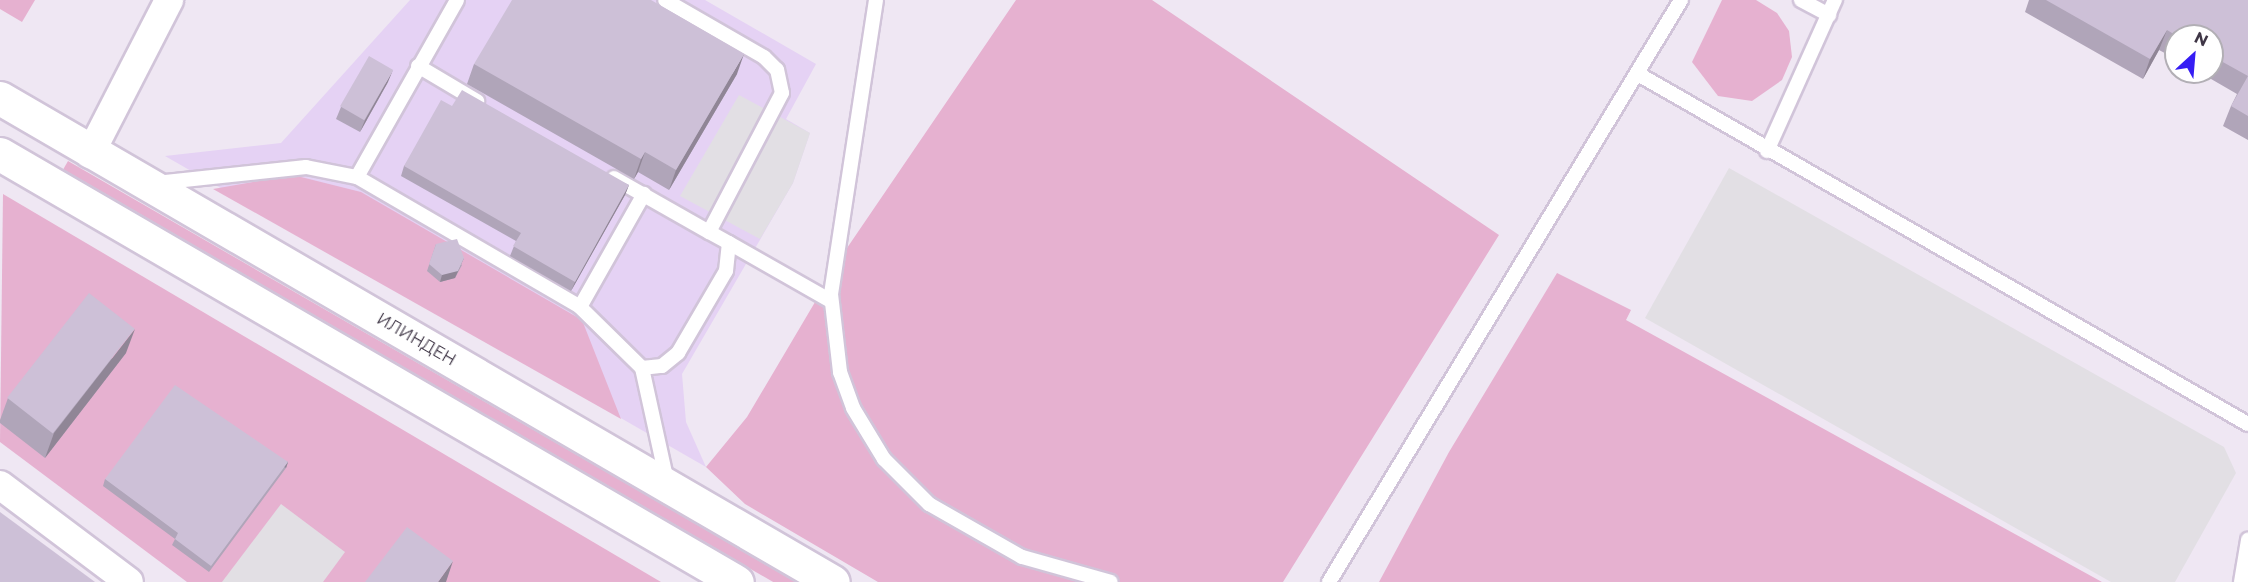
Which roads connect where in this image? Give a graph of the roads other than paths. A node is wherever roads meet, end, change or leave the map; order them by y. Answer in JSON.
{"nodes":[{"id":1,"x":169,"y":0,"type":"edge"},
{"id":2,"x":457,"y":0,"type":"edge"},
{"id":3,"x":665,"y":0,"type":"edge"},
{"id":4,"x":876,"y":0,"type":"edge"},
{"id":5,"x":1681,"y":0,"type":"edge"},
{"id":6,"x":1801,"y":0,"type":"edge"},
{"id":7,"x":1835,"y":0,"type":"edge"},
{"id":8,"x":1829,"y":15,"type":"junction"},
{"id":9,"x":418,"y":66,"type":"junction"},
{"id":10,"x":1638,"y":74,"type":"junction"},
{"id":11,"x":0,"y":98,"type":"edge"},
{"id":12,"x":491,"y":109,"type":"edge"},
{"id":13,"x":1767,"y":151,"type":"junction"},
{"id":14,"x":0,"y":154,"type":"edge"},
{"id":15,"x":90,"y":154,"type":"junction"},
{"id":16,"x":603,"y":172,"type":"edge"},
{"id":17,"x":357,"y":177,"type":"junction"},
{"id":18,"x":145,"y":186,"type":"junction"},
{"id":19,"x":644,"y":195,"type":"junction"},
{"id":20,"x":709,"y":232,"type":"junction"},
{"id":21,"x":729,"y":243,"type":"junction"},
{"id":22,"x":831,"y":301,"type":"junction"},
{"id":23,"x":580,"y":307,"type":"junction"},
{"id":24,"x":642,"y":368,"type":"junction"},
{"id":25,"x":2248,"y":424,"type":"edge"},
{"id":26,"x":667,"y":484,"type":"junction"},
{"id":27,"x":0,"y":485,"type":"edge"},
{"id":28,"x":2248,"y":540,"type":"edge"},
{"id":29,"x":129,"y":582,"type":"edge"},
{"id":30,"x":737,"y":582,"type":"edge"},
{"id":31,"x":833,"y":582,"type":"edge"},
{"id":32,"x":1112,"y":582,"type":"edge"},
{"id":33,"x":1329,"y":582,"type":"edge"},
{"id":34,"x":2241,"y":582,"type":"edge"}],
"edges":[{"from":1,"to":15,"type":"street"},
{"from":2,"to":9,"type":"lane"},
{"from":3,"to":20,"type":"lane"},
{"from":4,"to":22,"type":"lane"},
{"from":5,"to":10,"type":"lane"},
{"from":6,"to":8,"type":"lane"},
{"from":7,"to":8,"type":"lane"},
{"from":8,"to":13,"type":"lane"},
{"from":9,"to":12,"type":"lane"},
{"from":9,"to":17,"type":"lane"},
{"from":10,"to":13,"type":"lane"},
{"from":10,"to":33,"type":"lane"},
{"from":11,"to":15,"type":"street","name":"ИЛИНДЕН"},
{"from":13,"to":25,"type":"lane"},
{"from":14,"to":30,"type":"street"},
{"from":15,"to":18,"type":"street","name":"ИЛИНДЕН"},
{"from":16,"to":19,"type":"lane"},
{"from":17,"to":18,"type":"lane"},
{"from":17,"to":23,"type":"lane"},
{"from":18,"to":26,"type":"street","name":"ИЛИНДЕН"},
{"from":19,"to":20,"type":"lane"},
{"from":19,"to":23,"type":"lane"},
{"from":20,"to":21,"type":"lane"},
{"from":21,"to":22,"type":"lane"},
{"from":21,"to":24,"type":"lane"},
{"from":22,"to":32,"type":"lane"},
{"from":23,"to":24,"type":"lane"},
{"from":24,"to":26,"type":"lane"},
{"from":26,"to":31,"type":"street","name":"ИЛИНДЕН"},
{"from":27,"to":29,"type":"street"},
{"from":28,"to":34,"type":"lane"}]}
